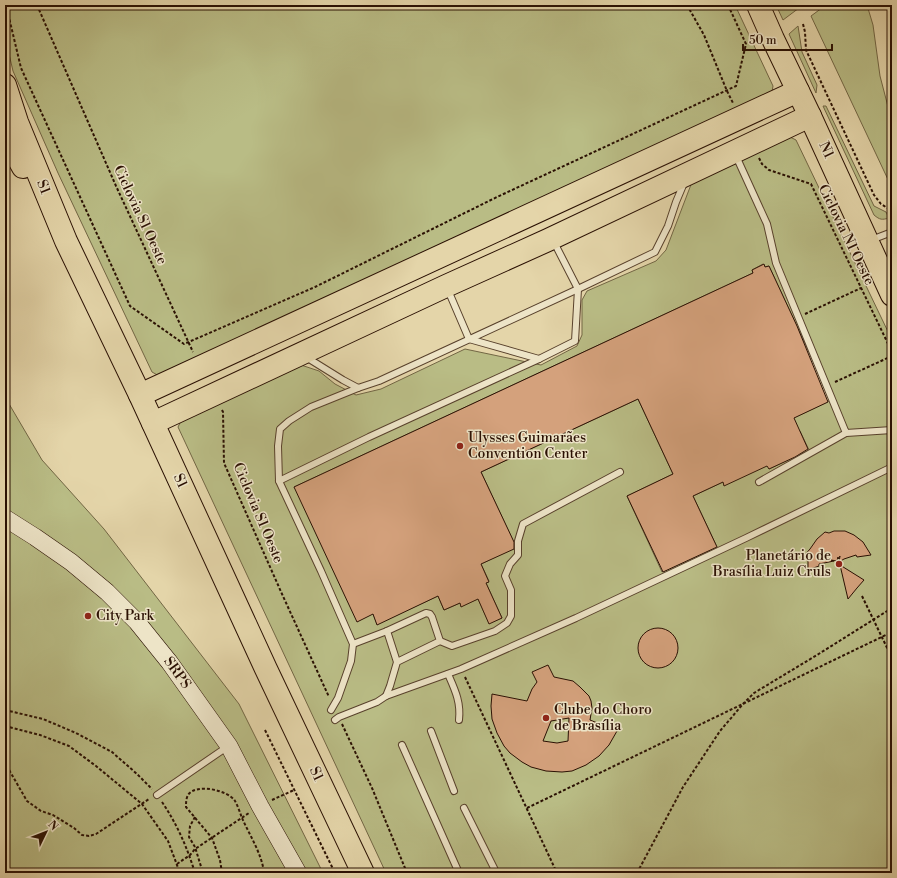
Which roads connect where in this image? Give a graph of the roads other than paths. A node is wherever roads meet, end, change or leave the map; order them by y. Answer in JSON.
{"nodes":[{"id":1,"x":758,"y":5,"type":"edge"},
{"id":2,"x":5,"y":84,"type":"edge"},
{"id":3,"x":798,"y":91,"type":"junction"},
{"id":4,"x":810,"y":116,"type":"junction"},
{"id":5,"x":722,"y":126,"type":"junction"},
{"id":6,"x":5,"y":135,"type":"edge"},
{"id":7,"x":734,"y":151,"type":"junction"},
{"id":8,"x":688,"y":174,"type":"junction"},
{"id":9,"x":892,"y":232,"type":"edge"},
{"id":10,"x":548,"y":240,"type":"junction"},
{"id":11,"x":66,"y":241,"type":"junction"},
{"id":12,"x":867,"y":241,"type":"junction"},
{"id":13,"x":446,"y":286,"type":"junction"},
{"id":14,"x":578,"y":289,"type":"junction"},
{"id":15,"x":892,"y":295,"type":"edge"},
{"id":16,"x":469,"y":339,"type":"junction"},
{"id":17,"x":302,"y":354,"type":"junction"},
{"id":18,"x":223,"y":357,"type":"junction"},
{"id":19,"x":539,"y":359,"type":"junction"},
{"id":20,"x":236,"y":385,"type":"junction"},
{"id":21,"x":358,"y":388,"type":"junction"},
{"id":22,"x":140,"y":395,"type":"junction"},
{"id":23,"x":153,"y":423,"type":"junction"},
{"id":24,"x":892,"y":430,"type":"edge"},
{"id":25,"x":846,"y":433,"type":"junction"},
{"id":26,"x":892,"y":467,"type":"edge"},
{"id":27,"x":620,"y":472,"type":"dead end"},
{"id":28,"x":279,"y":481,"type":"junction"},
{"id":29,"x":759,"y":482,"type":"dead end"},
{"id":30,"x":5,"y":518,"type":"edge"},
{"id":31,"x":387,"y":631,"type":"junction"},
{"id":32,"x":440,"y":641,"type":"junction"},
{"id":33,"x":353,"y":644,"type":"junction"},
{"id":34,"x":397,"y":662,"type":"junction"},
{"id":35,"x":448,"y":674,"type":"junction"},
{"id":36,"x":386,"y":696,"type":"junction"},
{"id":37,"x":332,"y":708,"type":"road end"},
{"id":38,"x":337,"y":719,"type":"road end"},
{"id":39,"x":459,"y":720,"type":"dead end"},
{"id":40,"x":431,"y":731,"type":"dead end"},
{"id":41,"x":402,"y":745,"type":"dead end"},
{"id":42,"x":229,"y":746,"type":"junction"},
{"id":43,"x":454,"y":791,"type":"dead end"},
{"id":44,"x":157,"y":795,"type":"road end"},
{"id":45,"x":464,"y":808,"type":"dead end"},
{"id":46,"x":496,"y":872,"type":"edge"},
{"id":47,"x":298,"y":873,"type":"edge"},
{"id":48,"x":363,"y":873,"type":"edge"},
{"id":49,"x":459,"y":873,"type":"edge"}],
"edges":[{"from":1,"to":3,"type":"highway","name":"N1"},
{"from":2,"to":11,"type":"highway","name":"S1"},
{"from":3,"to":4,"type":"highway","name":"N1"},
{"from":3,"to":5,"type":"highway"},
{"from":4,"to":7,"type":"highway"},
{"from":4,"to":12,"type":"highway","name":"N1"},
{"from":5,"to":7,"type":"highway"},
{"from":5,"to":18,"type":"highway"},
{"from":6,"to":11,"type":"highway"},
{"from":7,"to":8,"type":"highway"},
{"from":7,"to":25,"type":"lane"},
{"from":8,"to":10,"type":"highway"},
{"from":8,"to":14,"type":"lane"},
{"from":9,"to":12,"type":"lane"},
{"from":10,"to":13,"type":"highway"},
{"from":10,"to":14,"type":"lane"},
{"from":11,"to":22,"type":"highway","name":"S1"},
{"from":12,"to":15,"type":"highway","name":"N1"},
{"from":13,"to":16,"type":"lane"},
{"from":13,"to":17,"type":"highway"},
{"from":14,"to":16,"type":"lane"},
{"from":14,"to":19,"type":"lane"},
{"from":16,"to":19,"type":"lane"},
{"from":16,"to":21,"type":"lane"},
{"from":17,"to":20,"type":"highway"},
{"from":17,"to":21,"type":"lane"},
{"from":18,"to":20,"type":"highway"},
{"from":18,"to":22,"type":"highway"},
{"from":19,"to":28,"type":"lane"},
{"from":20,"to":23,"type":"highway"},
{"from":21,"to":28,"type":"lane"},
{"from":22,"to":23,"type":"highway","name":"S1"},
{"from":23,"to":48,"type":"highway","name":"S1"},
{"from":24,"to":25,"type":"lane"},
{"from":25,"to":29,"type":"lane"},
{"from":26,"to":35,"type":"lane"},
{"from":27,"to":32,"type":"lane"},
{"from":28,"to":33,"type":"lane"},
{"from":30,"to":42,"type":"main road","name":"SRPS"},
{"from":31,"to":32,"type":"lane"},
{"from":31,"to":33,"type":"lane"},
{"from":31,"to":34,"type":"lane"},
{"from":32,"to":34,"type":"lane"},
{"from":33,"to":37,"type":"lane"},
{"from":34,"to":36,"type":"lane"},
{"from":35,"to":36,"type":"lane"},
{"from":35,"to":39,"type":"lane"},
{"from":36,"to":38,"type":"lane"},
{"from":40,"to":43,"type":"lane"},
{"from":41,"to":49,"type":"lane"},
{"from":42,"to":44,"type":"lane"},
{"from":42,"to":47,"type":"main road","name":"SRPS"},
{"from":45,"to":46,"type":"lane"}]}
